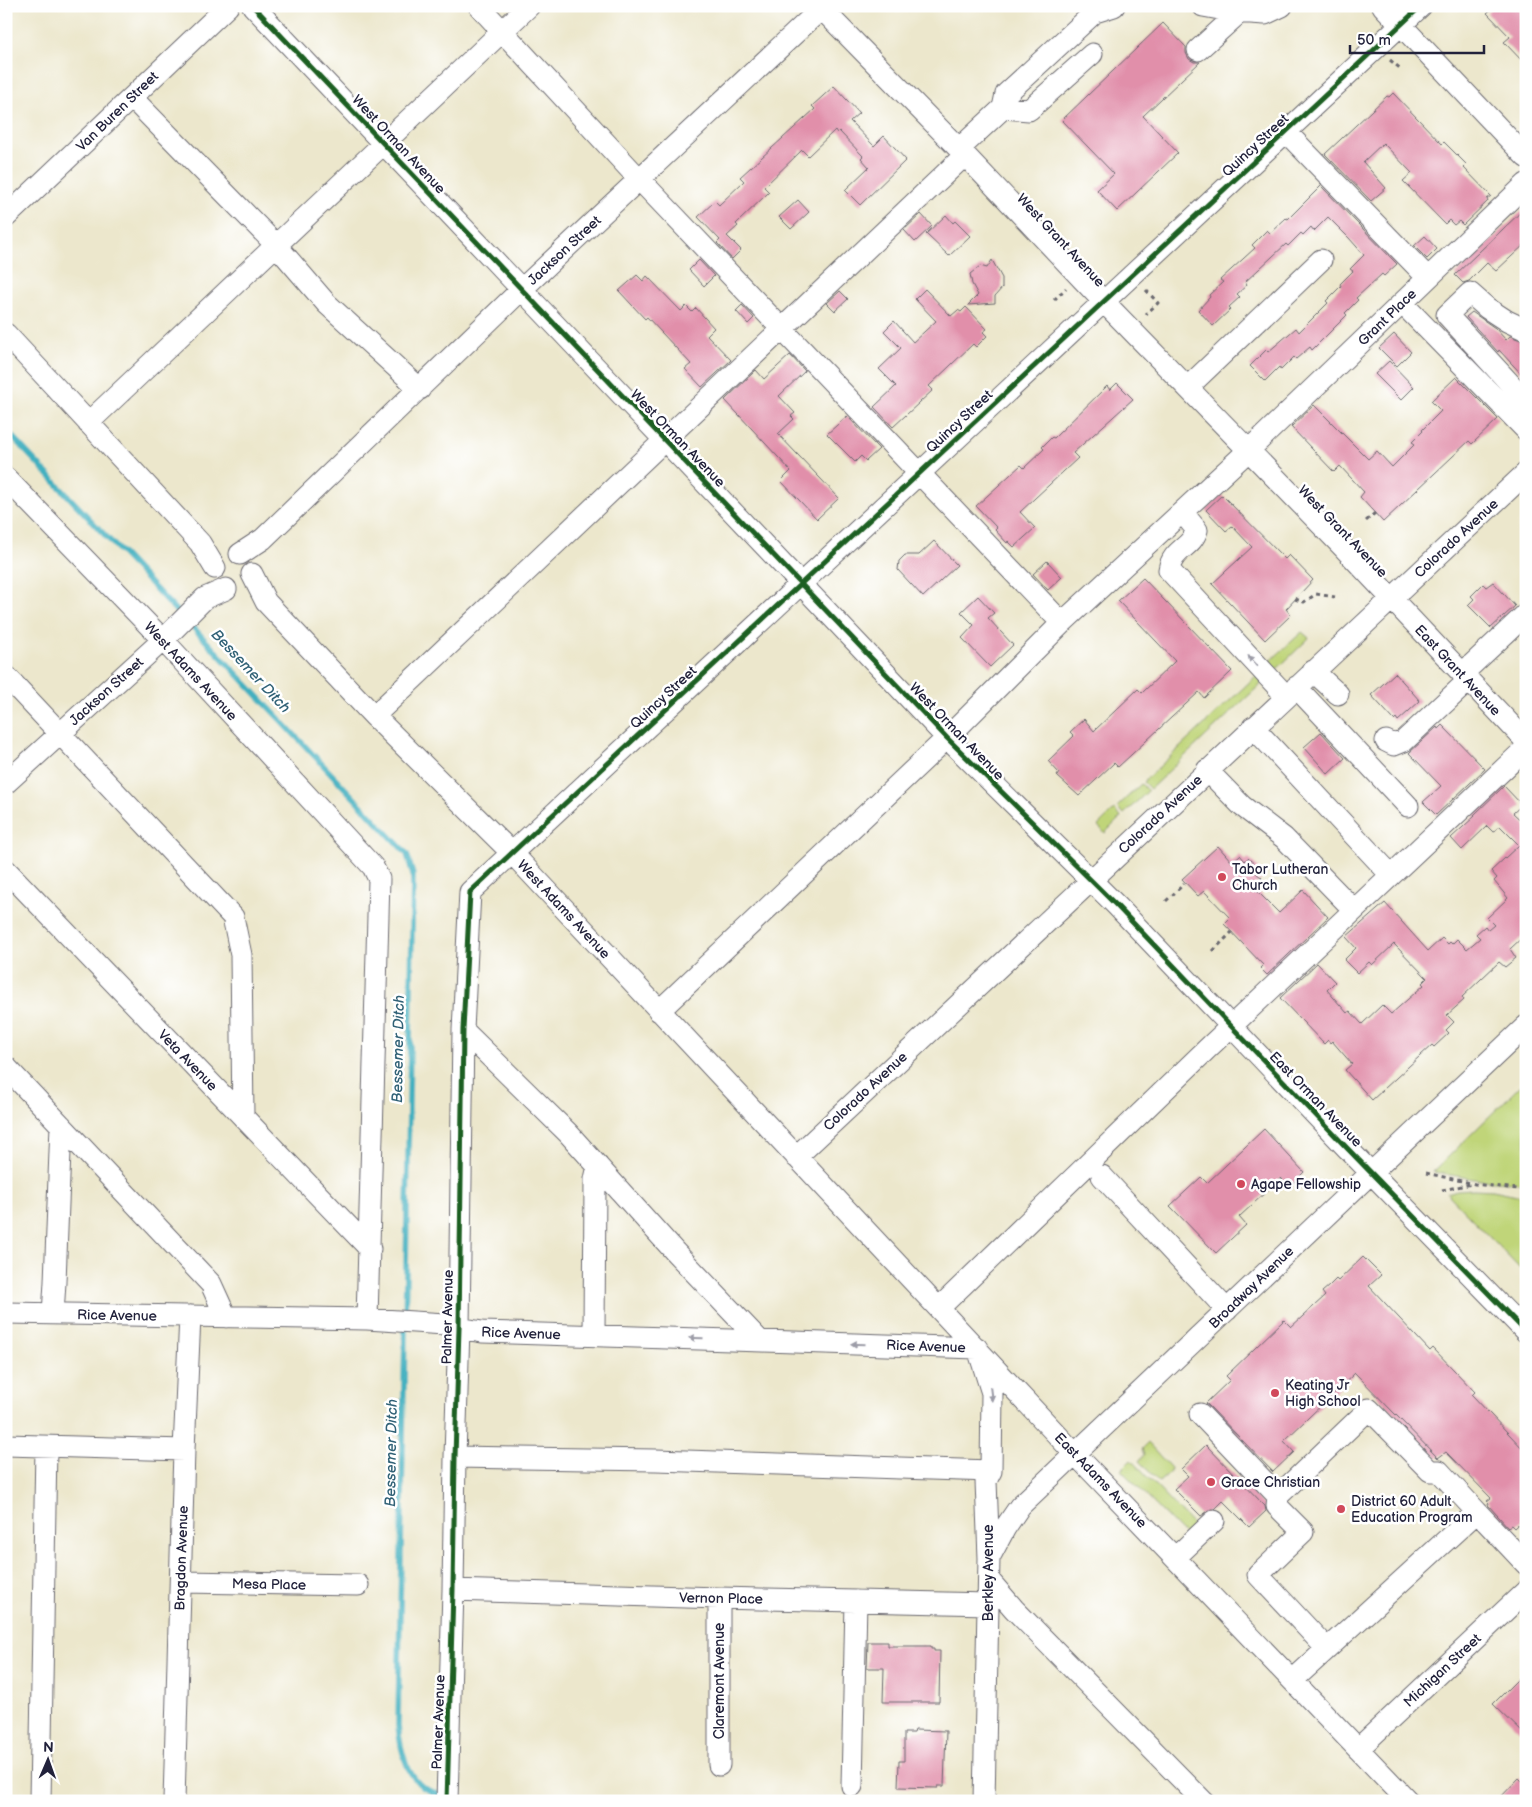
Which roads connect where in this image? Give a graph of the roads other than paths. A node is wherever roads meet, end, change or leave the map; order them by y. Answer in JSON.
{"nodes":[{"id":1,"x":228,"y":6,"type":"edge"},
{"id":2,"x":253,"y":6,"type":"edge"},
{"id":3,"x":479,"y":6,"type":"edge"},
{"id":4,"x":529,"y":6,"type":"edge"},
{"id":5,"x":1114,"y":6,"type":"edge"},
{"id":6,"x":1202,"y":6,"type":"edge"},
{"id":7,"x":1282,"y":6,"type":"edge"},
{"id":8,"x":1383,"y":6,"type":"edge"},
{"id":9,"x":1421,"y":6,"type":"edge"},
{"id":10,"x":822,"y":7,"type":"edge"},
{"id":11,"x":1240,"y":12,"type":"junction"},
{"id":12,"x":1401,"y":25,"type":"junction"},
{"id":13,"x":503,"y":31,"type":"junction"},
{"id":14,"x":1198,"y":50,"type":"dead end"},
{"id":15,"x":1092,"y":54,"type":"dead end"},
{"id":16,"x":132,"y":98,"type":"junction"},
{"id":17,"x":1003,"y":108,"type":"junction"},
{"id":18,"x":1286,"y":132,"type":"junction"},
{"id":19,"x":383,"y":143,"type":"junction"},
{"id":20,"x":962,"y":152,"type":"junction"},
{"id":21,"x":1526,"y":156,"type":"edge"},
{"id":22,"x":640,"y":180,"type":"junction"},
{"id":23,"x":1526,"y":184,"type":"edge"},
{"id":24,"x":6,"y":217,"type":"edge"},
{"id":25,"x":276,"y":245,"type":"junction"},
{"id":26,"x":1321,"y":260,"type":"dead end"},
{"id":27,"x":1428,"y":278,"type":"junction"},
{"id":28,"x":522,"y":289,"type":"junction"},
{"id":29,"x":1104,"y":302,"type":"junction"},
{"id":30,"x":1402,"y":302,"type":"junction"},
{"id":31,"x":782,"y":330,"type":"junction"},
{"id":32,"x":1526,"y":330,"type":"edge"},
{"id":33,"x":6,"y":334,"type":"edge"},
{"id":34,"x":1188,"y":387,"type":"junction"},
{"id":35,"x":420,"y":389,"type":"junction"},
{"id":36,"x":1526,"y":401,"type":"edge"},
{"id":37,"x":88,"y":424,"type":"junction"},
{"id":38,"x":1526,"y":430,"type":"edge"},
{"id":39,"x":665,"y":440,"type":"junction"},
{"id":40,"x":1249,"y":450,"type":"junction"},
{"id":41,"x":920,"y":473,"type":"junction"},
{"id":42,"x":1526,"y":473,"type":"edge"},
{"id":43,"x":6,"y":478,"type":"edge"},
{"id":44,"x":1182,"y":512,"type":"junction"},
{"id":45,"x":233,"y":571,"type":"junction"},
{"id":46,"x":801,"y":584,"type":"junction"},
{"id":47,"x":1391,"y":598,"type":"junction"},
{"id":48,"x":1526,"y":614,"type":"edge"},
{"id":49,"x":1062,"y":623,"type":"junction"},
{"id":50,"x":169,"y":634,"type":"junction"},
{"id":51,"x":1314,"y":670,"type":"junction"},
{"id":52,"x":6,"y":676,"type":"edge"},
{"id":53,"x":1466,"y":677,"type":"junction"},
{"id":54,"x":1291,"y":692,"type":"junction"},
{"id":55,"x":1338,"y":694,"type":"dead end"},
{"id":56,"x":374,"y":716,"type":"junction"},
{"id":57,"x":1253,"y":728,"type":"junction"},
{"id":58,"x":60,"y":732,"type":"junction"},
{"id":59,"x":947,"y":738,"type":"junction"},
{"id":60,"x":1386,"y":741,"type":"dead end"},
{"id":61,"x":1526,"y":741,"type":"edge"},
{"id":62,"x":1526,"y":748,"type":"edge"},
{"id":63,"x":1207,"y":770,"type":"junction"},
{"id":64,"x":6,"y":783,"type":"edge"},
{"id":65,"x":1408,"y":806,"type":"dead end"},
{"id":66,"x":512,"y":853,"type":"junction"},
{"id":67,"x":6,"y":870,"type":"edge"},
{"id":68,"x":1391,"y":875,"type":"junction"},
{"id":69,"x":1091,"y":880,"type":"junction"},
{"id":70,"x":1354,"y":910,"type":"junction"},
{"id":71,"x":660,"y":1011,"type":"junction"},
{"id":72,"x":1231,"y":1026,"type":"junction"},
{"id":73,"x":1526,"y":1026,"type":"edge"},
{"id":74,"x":463,"y":1030,"type":"junction"},
{"id":75,"x":6,"y":1067,"type":"edge"},
{"id":76,"x":243,"y":1117,"type":"junction"},
{"id":77,"x":61,"y":1125,"type":"junction"},
{"id":78,"x":796,"y":1156,"type":"junction"},
{"id":79,"x":598,"y":1166,"type":"junction"},
{"id":80,"x":1370,"y":1172,"type":"junction"},
{"id":81,"x":1102,"y":1176,"type":"dead end"},
{"id":82,"x":370,"y":1249,"type":"junction"},
{"id":83,"x":939,"y":1308,"type":"junction"},
{"id":84,"x":1227,"y":1310,"type":"junction"},
{"id":85,"x":6,"y":1313,"type":"edge"},
{"id":86,"x":53,"y":1314,"type":"junction"},
{"id":87,"x":190,"y":1316,"type":"junction"},
{"id":88,"x":226,"y":1317,"type":"junction"},
{"id":89,"x":367,"y":1319,"type":"junction"},
{"id":90,"x":459,"y":1328,"type":"junction"},
{"id":91,"x":1526,"y":1332,"type":"edge"},
{"id":92,"x":594,"y":1335,"type":"junction"},
{"id":93,"x":759,"y":1340,"type":"junction"},
{"id":94,"x":977,"y":1348,"type":"junction"},
{"id":95,"x":1200,"y":1414,"type":"dead end"},
{"id":96,"x":6,"y":1445,"type":"edge"},
{"id":97,"x":46,"y":1447,"type":"junction"},
{"id":98,"x":184,"y":1450,"type":"junction"},
{"id":99,"x":1076,"y":1455,"type":"junction"},
{"id":100,"x":454,"y":1457,"type":"junction"},
{"id":101,"x":991,"y":1471,"type":"junction"},
{"id":102,"x":1278,"y":1496,"type":"junction"},
{"id":103,"x":1477,"y":1512,"type":"junction"},
{"id":104,"x":1214,"y":1521,"type":"dead end"},
{"id":105,"x":989,"y":1558,"type":"junction"},
{"id":106,"x":1175,"y":1558,"type":"junction"},
{"id":107,"x":1526,"y":1564,"type":"edge"},
{"id":108,"x":989,"y":1580,"type":"junction"},
{"id":109,"x":181,"y":1582,"type":"junction"},
{"id":110,"x":358,"y":1585,"type":"dead end"},
{"id":111,"x":453,"y":1590,"type":"junction"},
{"id":112,"x":1526,"y":1590,"type":"edge"},
{"id":113,"x":719,"y":1598,"type":"junction"},
{"id":114,"x":856,"y":1601,"type":"junction"},
{"id":115,"x":989,"y":1604,"type":"junction"},
{"id":116,"x":1327,"y":1649,"type":"junction"},
{"id":117,"x":1292,"y":1680,"type":"junction"},
{"id":118,"x":1358,"y":1748,"type":"junction"},
{"id":119,"x":719,"y":1764,"type":"dead end"},
{"id":120,"x":852,"y":1786,"type":"dead end"},
{"id":121,"x":448,"y":1794,"type":"edge"},
{"id":122,"x":40,"y":1801,"type":"edge"},
{"id":123,"x":174,"y":1801,"type":"edge"},
{"id":124,"x":984,"y":1801,"type":"edge"},
{"id":125,"x":1203,"y":1801,"type":"edge"},
{"id":126,"x":1408,"y":1801,"type":"edge"}],
"edges":[{"from":1,"to":16,"type":"street","name":"Van Buren Street"},
{"from":2,"to":19,"type":"street","name":"West Orman Avenue"},
{"from":3,"to":13,"type":"street"},
{"from":4,"to":13,"type":"street"},
{"from":5,"to":17,"type":"street"},
{"from":6,"to":11,"type":"street"},
{"from":7,"to":11,"type":"street"},
{"from":8,"to":12,"type":"street"},
{"from":9,"to":12,"type":"street","name":"Quincy Street"},
{"from":10,"to":20,"type":"street","name":"West Grant Avenue"},
{"from":10,"to":22,"type":"street","name":"Jackson Street"},
{"from":11,"to":14,"type":"street"},
{"from":12,"to":18,"type":"street","name":"Quincy Street"},
{"from":12,"to":21,"type":"street"},
{"from":13,"to":19,"type":"street"},
{"from":13,"to":22,"type":"street"},
{"from":15,"to":17,"type":"street"},
{"from":16,"to":24,"type":"street","name":"Van Buren Street"},
{"from":16,"to":25,"type":"street"},
{"from":17,"to":20,"type":"street"},
{"from":18,"to":27,"type":"street"},
{"from":18,"to":29,"type":"street","name":"Quincy Street"},
{"from":19,"to":25,"type":"street"},
{"from":19,"to":28,"type":"street","name":"West Orman Avenue"},
{"from":20,"to":29,"type":"street","name":"West Grant Avenue"},
{"from":20,"to":31,"type":"street"},
{"from":22,"to":28,"type":"street","name":"Jackson Street"},
{"from":22,"to":31,"type":"street"},
{"from":23,"to":27,"type":"street","name":"Grant Place"},
{"from":25,"to":35,"type":"street"},
{"from":25,"to":37,"type":"street"},
{"from":26,"to":34,"type":"street"},
{"from":27,"to":30,"type":"street","name":"Grant Place"},
{"from":28,"to":35,"type":"street","name":"Jackson Street"},
{"from":28,"to":39,"type":"street","name":"West Orman Avenue"},
{"from":29,"to":34,"type":"street","name":"West Grant Avenue"},
{"from":29,"to":41,"type":"street","name":"Quincy Street"},
{"from":30,"to":38,"type":"street"},
{"from":30,"to":40,"type":"street","name":"Grant Place"},
{"from":31,"to":39,"type":"street"},
{"from":31,"to":41,"type":"street"},
{"from":32,"to":36,"type":"street"},
{"from":33,"to":37,"type":"street","name":"West Adams Avenue"},
{"from":34,"to":40,"type":"street","name":"West Grant Avenue"},
{"from":35,"to":45,"type":"street","name":"Jackson Street"},
{"from":37,"to":45,"type":"street","name":"West Adams Avenue"},
{"from":39,"to":46,"type":"street","name":"West Orman Avenue"},
{"from":39,"to":56,"type":"street"},
{"from":40,"to":44,"type":"street","name":"Grant Place"},
{"from":40,"to":47,"type":"street","name":"West Grant Avenue"},
{"from":41,"to":46,"type":"street","name":"Quincy Street"},
{"from":41,"to":49,"type":"street"},
{"from":42,"to":47,"type":"street","name":"Colorado Avenue"},
{"from":43,"to":50,"type":"street","name":"West Adams Avenue"},
{"from":44,"to":49,"type":"street","name":"Grant Place"},
{"from":54,"to":44,"type":"street","one_way":true},
{"from":45,"to":50,"type":"street","name":"Jackson Street"},
{"from":45,"to":56,"type":"street","name":"West Adams Avenue"},
{"from":46,"to":59,"type":"street","name":"West Orman Avenue"},
{"from":46,"to":66,"type":"street","name":"Quincy Street"},
{"from":47,"to":51,"type":"street","name":"Colorado Avenue"},
{"from":47,"to":53,"type":"street","name":"East Grant Avenue"},
{"from":48,"to":53,"type":"street"},
{"from":49,"to":59,"type":"street","name":"Grant Place"},
{"from":50,"to":58,"type":"street","name":"Jackson Street"},
{"from":50,"to":82,"type":"street","name":"West Adams Avenue"},
{"from":51,"to":54,"type":"street","name":"Colorado Avenue"},
{"from":51,"to":55,"type":"street"},
{"from":52,"to":58,"type":"street"},
{"from":53,"to":60,"type":"street"},
{"from":53,"to":61,"type":"street","name":"East Grant Avenue"},
{"from":54,"to":57,"type":"street","name":"Colorado Avenue"},
{"from":54,"to":65,"type":"street"},
{"from":56,"to":66,"type":"street","name":"West Adams Avenue"},
{"from":57,"to":63,"type":"street","name":"Colorado Avenue"},
{"from":57,"to":68,"type":"street"},
{"from":58,"to":64,"type":"street","name":"Jackson Street"},
{"from":58,"to":76,"type":"street"},
{"from":59,"to":69,"type":"street","name":"West Orman Avenue"},
{"from":59,"to":71,"type":"street","name":"Grant Place"},
{"from":62,"to":68,"type":"street"},
{"from":63,"to":69,"type":"street","name":"Colorado Avenue"},
{"from":63,"to":70,"type":"street"},
{"from":66,"to":71,"type":"street","name":"West Adams Avenue"},
{"from":66,"to":74,"type":"street","name":"Palmer Avenue"},
{"from":67,"to":76,"type":"street","name":"Veta Avenue"},
{"from":68,"to":70,"type":"street"},
{"from":69,"to":72,"type":"street","name":"East Orman Avenue"},
{"from":69,"to":78,"type":"street","name":"Colorado Avenue"},
{"from":70,"to":72,"type":"street"},
{"from":71,"to":78,"type":"street","name":"West Adams Avenue"},
{"from":72,"to":80,"type":"street","name":"East Orman Avenue"},
{"from":72,"to":83,"type":"street"},
{"from":73,"to":80,"type":"street","name":"Broadway Avenue"},
{"from":74,"to":79,"type":"street"},
{"from":74,"to":90,"type":"street","name":"Palmer Avenue"},
{"from":75,"to":77,"type":"street"},
{"from":76,"to":82,"type":"street","name":"Veta Avenue"},
{"from":77,"to":86,"type":"street"},
{"from":77,"to":88,"type":"street"},
{"from":78,"to":83,"type":"street","name":"East Adams Avenue"},
{"from":79,"to":92,"type":"street"},
{"from":79,"to":93,"type":"street"},
{"from":80,"to":84,"type":"street","name":"Broadway Avenue"},
{"from":80,"to":91,"type":"street","name":"East Orman Avenue"},
{"from":81,"to":84,"type":"street"},
{"from":82,"to":89,"type":"street"},
{"from":83,"to":94,"type":"street","name":"East Adams Avenue"},
{"from":84,"to":99,"type":"street","name":"Broadway Avenue"},
{"from":85,"to":86,"type":"street","name":"Rice Avenue"},
{"from":86,"to":87,"type":"street","name":"Rice Avenue"},
{"from":87,"to":88,"type":"street","name":"Rice Avenue"},
{"from":87,"to":98,"type":"street","name":"Bragdon Avenue"},
{"from":88,"to":89,"type":"street","name":"Rice Avenue"},
{"from":89,"to":90,"type":"street","name":"Rice Avenue"},
{"from":90,"to":92,"type":"street","name":"Rice Avenue"},
{"from":90,"to":100,"type":"street","name":"Palmer Avenue"},
{"from":93,"to":92,"type":"street","name":"Rice Avenue","one_way":true},
{"from":94,"to":93,"type":"street","name":"Rice Avenue","one_way":true},
{"from":94,"to":99,"type":"street","name":"East Adams Avenue"},
{"from":94,"to":101,"type":"street","name":"Berkley Avenue","one_way":true},
{"from":95,"to":102,"type":"street"},
{"from":96,"to":97,"type":"street"},
{"from":97,"to":98,"type":"street"},
{"from":97,"to":122,"type":"street"},
{"from":98,"to":109,"type":"street","name":"Bragdon Avenue"},
{"from":99,"to":105,"type":"street","name":"Broadway Avenue"},
{"from":99,"to":106,"type":"street","name":"East Adams Avenue"},
{"from":100,"to":101,"type":"street"},
{"from":100,"to":111,"type":"street","name":"Palmer Avenue"},
{"from":101,"to":105,"type":"street","name":"Berkley Avenue"},
{"from":102,"to":103,"type":"street"},
{"from":102,"to":116,"type":"street"},
{"from":103,"to":107,"type":"street"},
{"from":103,"to":116,"type":"street"},
{"from":104,"to":106,"type":"street"},
{"from":105,"to":108,"type":"street","name":"Berkley Avenue"},
{"from":106,"to":117,"type":"street","name":"East Adams Avenue"},
{"from":108,"to":115,"type":"street","name":"Berkley Avenue"},
{"from":108,"to":125,"type":"street"},
{"from":109,"to":110,"type":"street","name":"Mesa Place"},
{"from":109,"to":123,"type":"street","name":"Bragdon Avenue"},
{"from":111,"to":113,"type":"street","name":"Vernon Place"},
{"from":111,"to":121,"type":"street","name":"Palmer Avenue"},
{"from":112,"to":118,"type":"street","name":"Michigan Street"},
{"from":113,"to":114,"type":"street","name":"Vernon Place"},
{"from":113,"to":119,"type":"street","name":"Claremont Avenue"},
{"from":114,"to":115,"type":"street","name":"Vernon Place"},
{"from":114,"to":120,"type":"street"},
{"from":115,"to":124,"type":"street","name":"Berkley Avenue"},
{"from":116,"to":117,"type":"street"},
{"from":117,"to":118,"type":"street","name":"East Adams Avenue"},
{"from":118,"to":126,"type":"street","name":"East Adams Avenue"}]}
